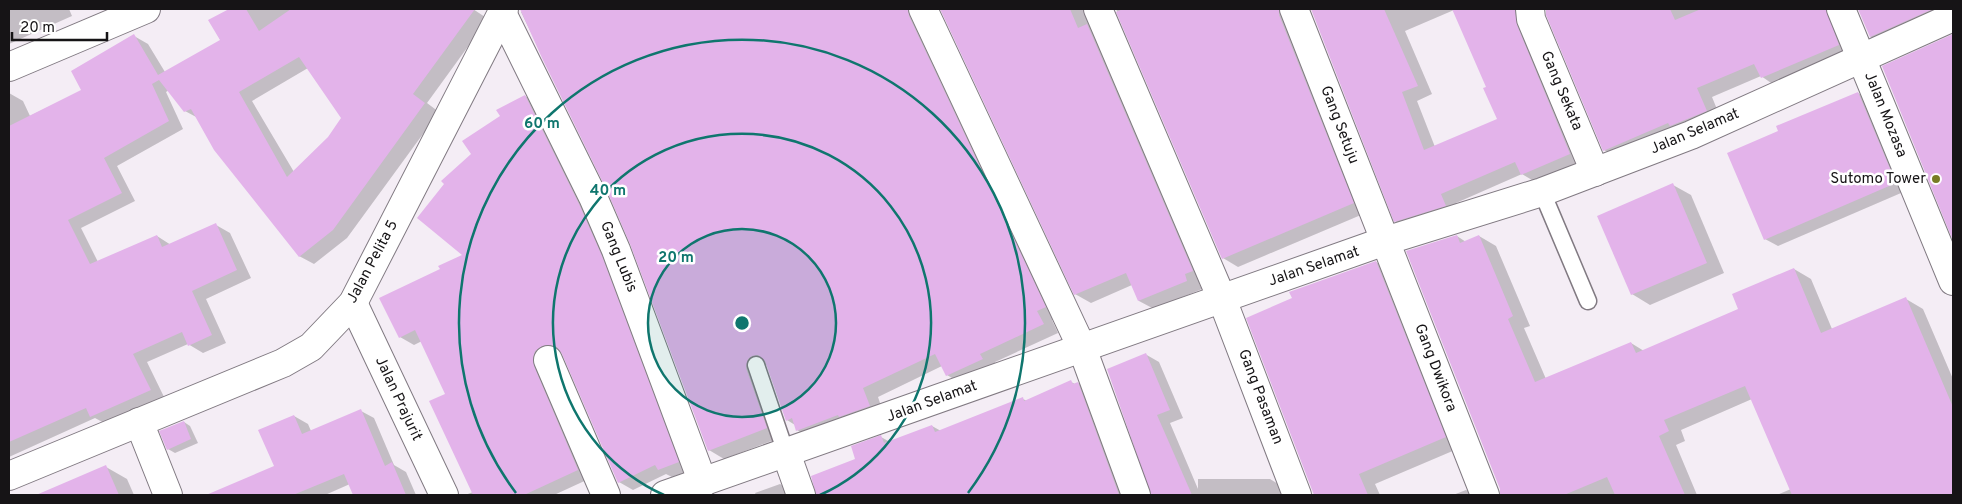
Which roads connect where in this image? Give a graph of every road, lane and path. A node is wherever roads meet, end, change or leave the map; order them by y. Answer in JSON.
{"nodes":[{"id":1,"x":146,"y":9,"type":"edge"},
{"id":2,"x":923,"y":9,"type":"edge"},
{"id":3,"x":1098,"y":9,"type":"edge"},
{"id":4,"x":1294,"y":9,"type":"edge"},
{"id":5,"x":1530,"y":9,"type":"edge"},
{"id":6,"x":1841,"y":9,"type":"edge"},
{"id":7,"x":503,"y":11,"type":"edge"},
{"id":8,"x":1953,"y":17,"type":"edge"},
{"id":9,"x":1862,"y":59,"type":"junction"},
{"id":10,"x":9,"y":67,"type":"edge"},
{"id":11,"x":1595,"y":172,"type":"junction"},
{"id":12,"x":1542,"y":192,"type":"junction"},
{"id":13,"x":1385,"y":241,"type":"junction"},
{"id":14,"x":1953,"y":281,"type":"edge"},
{"id":15,"x":1222,"y":299,"type":"junction"},
{"id":16,"x":1588,"y":301,"type":"dead end"},
{"id":17,"x":353,"y":303,"type":"junction"},
{"id":18,"x":1082,"y":348,"type":"junction"},
{"id":19,"x":548,"y":360,"type":"dead end"},
{"id":20,"x":756,"y":365,"type":"dead end"},
{"id":21,"x":140,"y":422,"type":"junction"},
{"id":22,"x":786,"y":453,"type":"junction"},
{"id":23,"x":9,"y":476,"type":"edge"},
{"id":24,"x":703,"y":483,"type":"junction"},
{"id":25,"x":168,"y":495,"type":"edge"},
{"id":26,"x":444,"y":495,"type":"edge"},
{"id":27,"x":606,"y":495,"type":"edge"},
{"id":28,"x":665,"y":495,"type":"edge"},
{"id":29,"x":801,"y":495,"type":"edge"},
{"id":30,"x":1136,"y":495,"type":"edge"},
{"id":31,"x":1297,"y":495,"type":"edge"},
{"id":32,"x":1485,"y":495,"type":"edge"}],
"edges":[{"from":1,"to":10,"type":"street"},
{"from":2,"to":18,"type":"street"},
{"from":3,"to":15,"type":"street","name":"Gang Pasaman"},
{"from":4,"to":13,"type":"street","name":"Gang Setuju"},
{"from":5,"to":11,"type":"street","name":"Gang Sekata"},
{"from":6,"to":9,"type":"street","name":"Jalan Mozasa"},
{"from":7,"to":17,"type":"street","name":"Jalan Pelita 5"},
{"from":7,"to":24,"type":"street","name":"Gang Lubis"},
{"from":8,"to":9,"type":"street","name":"Jalan Selamat"},
{"from":9,"to":11,"type":"street","name":"Jalan Selamat"},
{"from":9,"to":14,"type":"street","name":"Jalan Mozasa"},
{"from":11,"to":12,"type":"street","name":"Jalan Selamat"},
{"from":12,"to":13,"type":"street","name":"Jalan Selamat"},
{"from":12,"to":16,"type":"lane"},
{"from":13,"to":15,"type":"street","name":"Jalan Selamat"},
{"from":13,"to":32,"type":"street","name":"Gang Dwikora"},
{"from":15,"to":18,"type":"street","name":"Jalan Selamat"},
{"from":15,"to":31,"type":"street","name":"Gang Pasaman"},
{"from":17,"to":21,"type":"street","name":"Jalan Pelita 5"},
{"from":17,"to":26,"type":"street","name":"Jalan Prajurit"},
{"from":18,"to":22,"type":"street","name":"Jalan Selamat"},
{"from":18,"to":30,"type":"street"},
{"from":19,"to":27,"type":"street"},
{"from":20,"to":22,"type":"lane"},
{"from":21,"to":23,"type":"street","name":"Jalan Pelita 5"},
{"from":21,"to":25,"type":"street"},
{"from":22,"to":24,"type":"street","name":"Jalan Selamat"},
{"from":22,"to":29,"type":"street"},
{"from":24,"to":28,"type":"street","name":"Jalan Selamat"}]}
